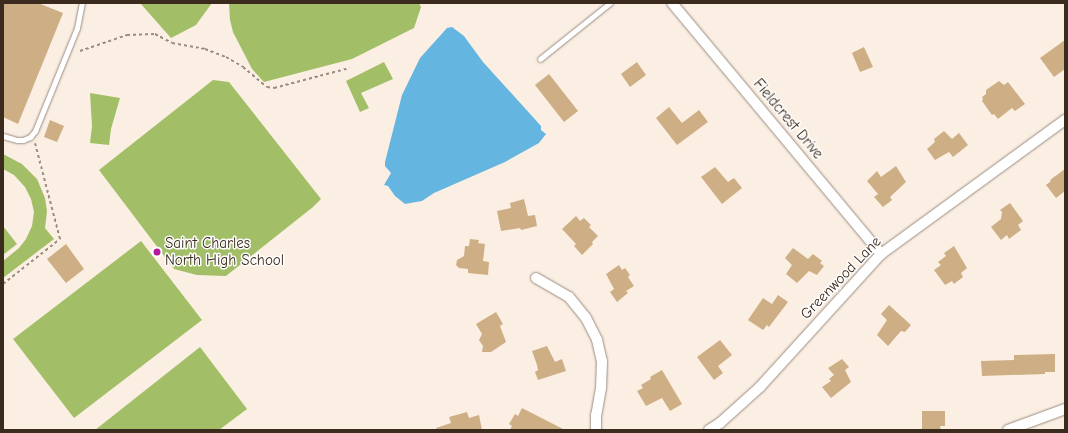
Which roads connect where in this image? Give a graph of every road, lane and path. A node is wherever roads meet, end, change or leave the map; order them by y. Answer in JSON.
{"nodes":[{"id":1,"x":82,"y":3,"type":"edge"},
{"id":2,"x":610,"y":3,"type":"edge"},
{"id":3,"x":672,"y":3,"type":"edge"},
{"id":4,"x":80,"y":52,"type":"dead end"},
{"id":5,"x":540,"y":59,"type":"dead end"},
{"id":6,"x":349,"y":68,"type":"dead end"},
{"id":7,"x":1065,"y":120,"type":"edge"},
{"id":8,"x":32,"y":134,"type":"junction"},
{"id":9,"x":3,"y":136,"type":"edge"},
{"id":10,"x":881,"y":254,"type":"junction"},
{"id":11,"x":536,"y":278,"type":"dead end"},
{"id":12,"x":3,"y":284,"type":"edge"},
{"id":13,"x":1065,"y":409,"type":"edge"},
{"id":14,"x":596,"y":430,"type":"edge"},
{"id":15,"x":709,"y":430,"type":"edge"},
{"id":16,"x":1008,"y":430,"type":"edge"}],
"edges":[{"from":1,"to":8,"type":"lane"},
{"from":2,"to":5,"type":"lane"},
{"from":3,"to":10,"type":"street","name":"Fieldcrest Drive"},
{"from":4,"to":6,"type":"path"},
{"from":7,"to":10,"type":"street","name":"Greenwood Lane"},
{"from":8,"to":9,"type":"lane"},
{"from":8,"to":12,"type":"path"},
{"from":10,"to":15,"type":"street","name":"Greenwood Lane"},
{"from":11,"to":14,"type":"street"},
{"from":13,"to":16,"type":"street"}]}
